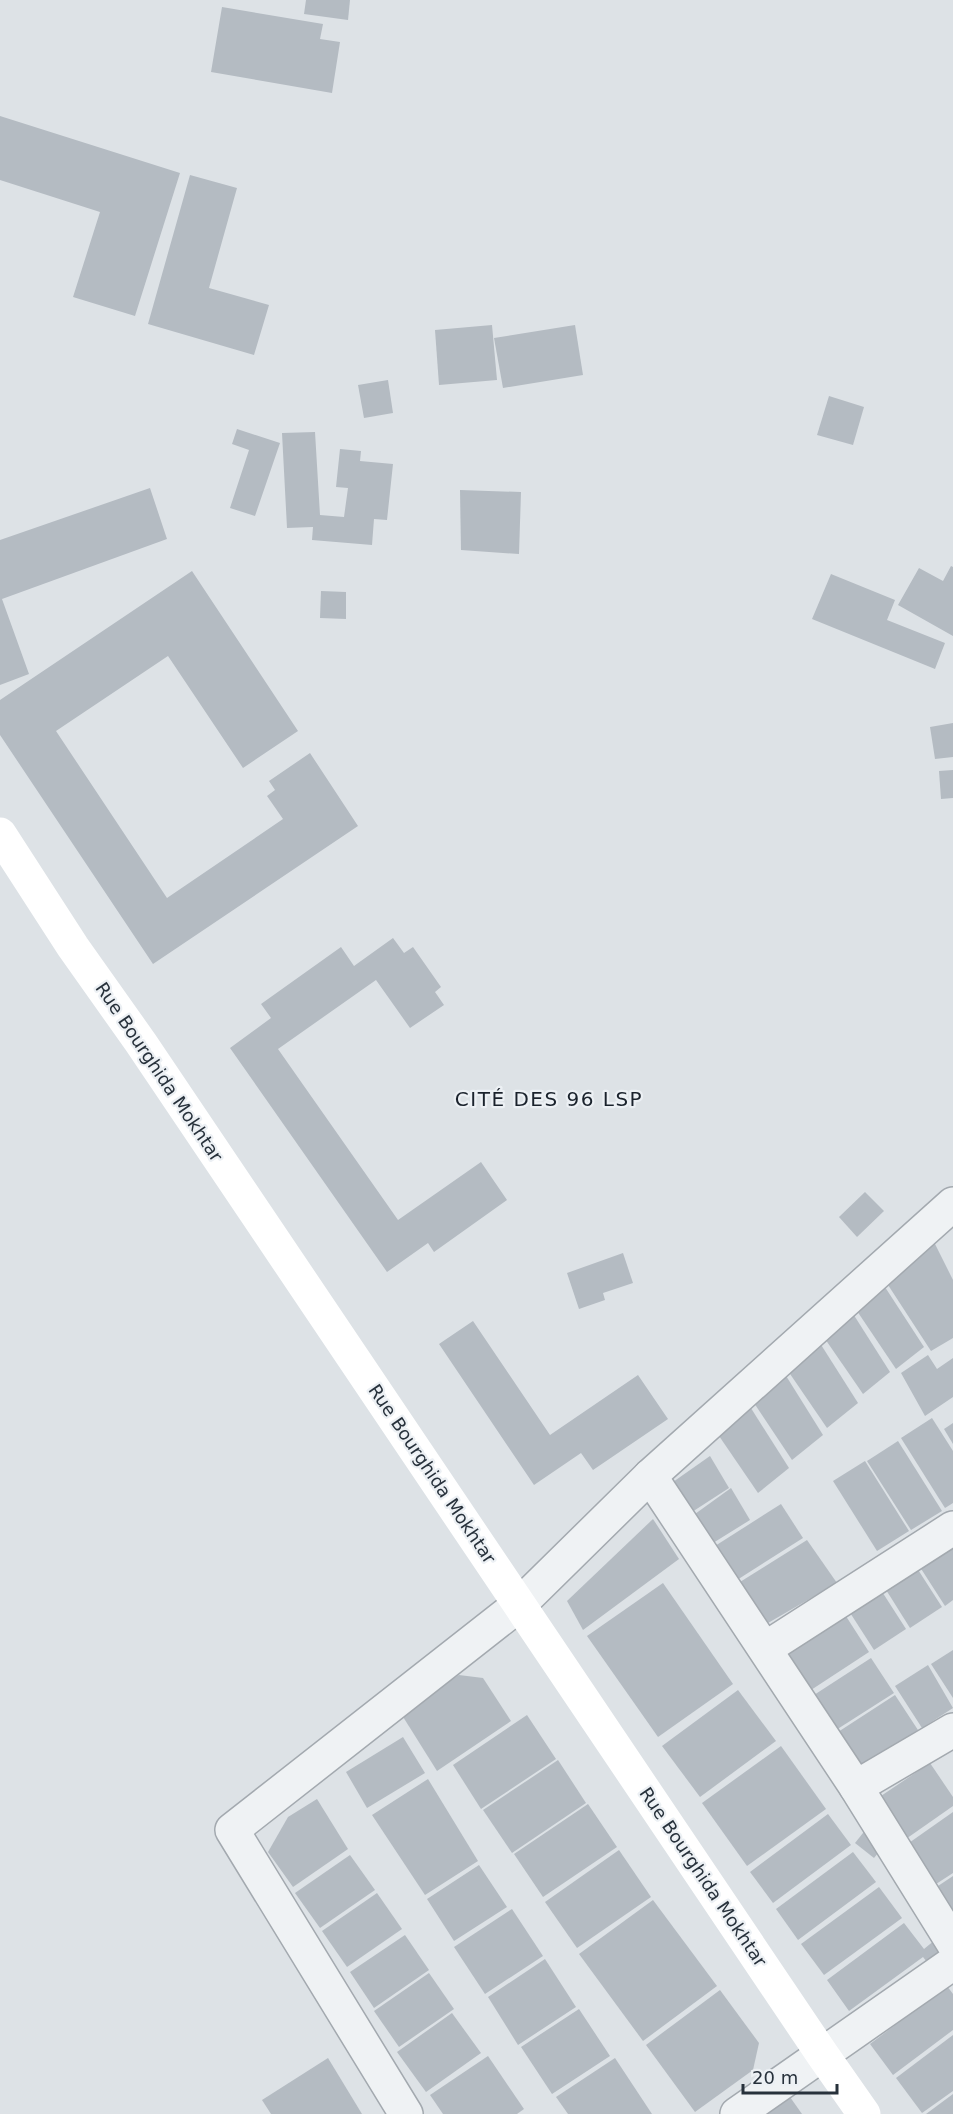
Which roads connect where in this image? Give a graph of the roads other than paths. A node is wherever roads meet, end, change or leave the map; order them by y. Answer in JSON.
{"nodes":[{"id":1,"x":0,"y":834,"type":"edge"},
{"id":2,"x":953,"y":1204,"type":"edge"},
{"id":3,"x":650,"y":1476,"type":"junction"},
{"id":4,"x":953,"y":1528,"type":"edge"},
{"id":5,"x":520,"y":1604,"type":"junction"},
{"id":6,"x":766,"y":1648,"type":"junction"},
{"id":7,"x":953,"y":1730,"type":"edge"},
{"id":8,"x":856,"y":1787,"type":"junction"},
{"id":9,"x":953,"y":1943,"type":"edge"},
{"id":10,"x":953,"y":1963,"type":"edge"},
{"id":11,"x":822,"y":2054,"type":"junction"},
{"id":12,"x":406,"y":2114,"type":"edge"},
{"id":13,"x":737,"y":2114,"type":"edge"},
{"id":14,"x":864,"y":2114,"type":"edge"}],
"edges":[{"from":1,"to":5,"type":"main road","name":"Rue Bourghida Mokhtar"},
{"from":2,"to":3,"type":"street"},
{"from":3,"to":5,"type":"street"},
{"from":3,"to":6,"type":"street"},
{"from":4,"to":6,"type":"street"},
{"from":5,"to":11,"type":"main road","name":"Rue Bourghida Mokhtar"},
{"from":5,"to":12,"type":"street"},
{"from":6,"to":8,"type":"street"},
{"from":7,"to":8,"type":"street"},
{"from":8,"to":9,"type":"street"},
{"from":10,"to":11,"type":"street"},
{"from":11,"to":13,"type":"street"},
{"from":11,"to":14,"type":"main road","name":"Rue Bourghida Mokhtar"}]}
